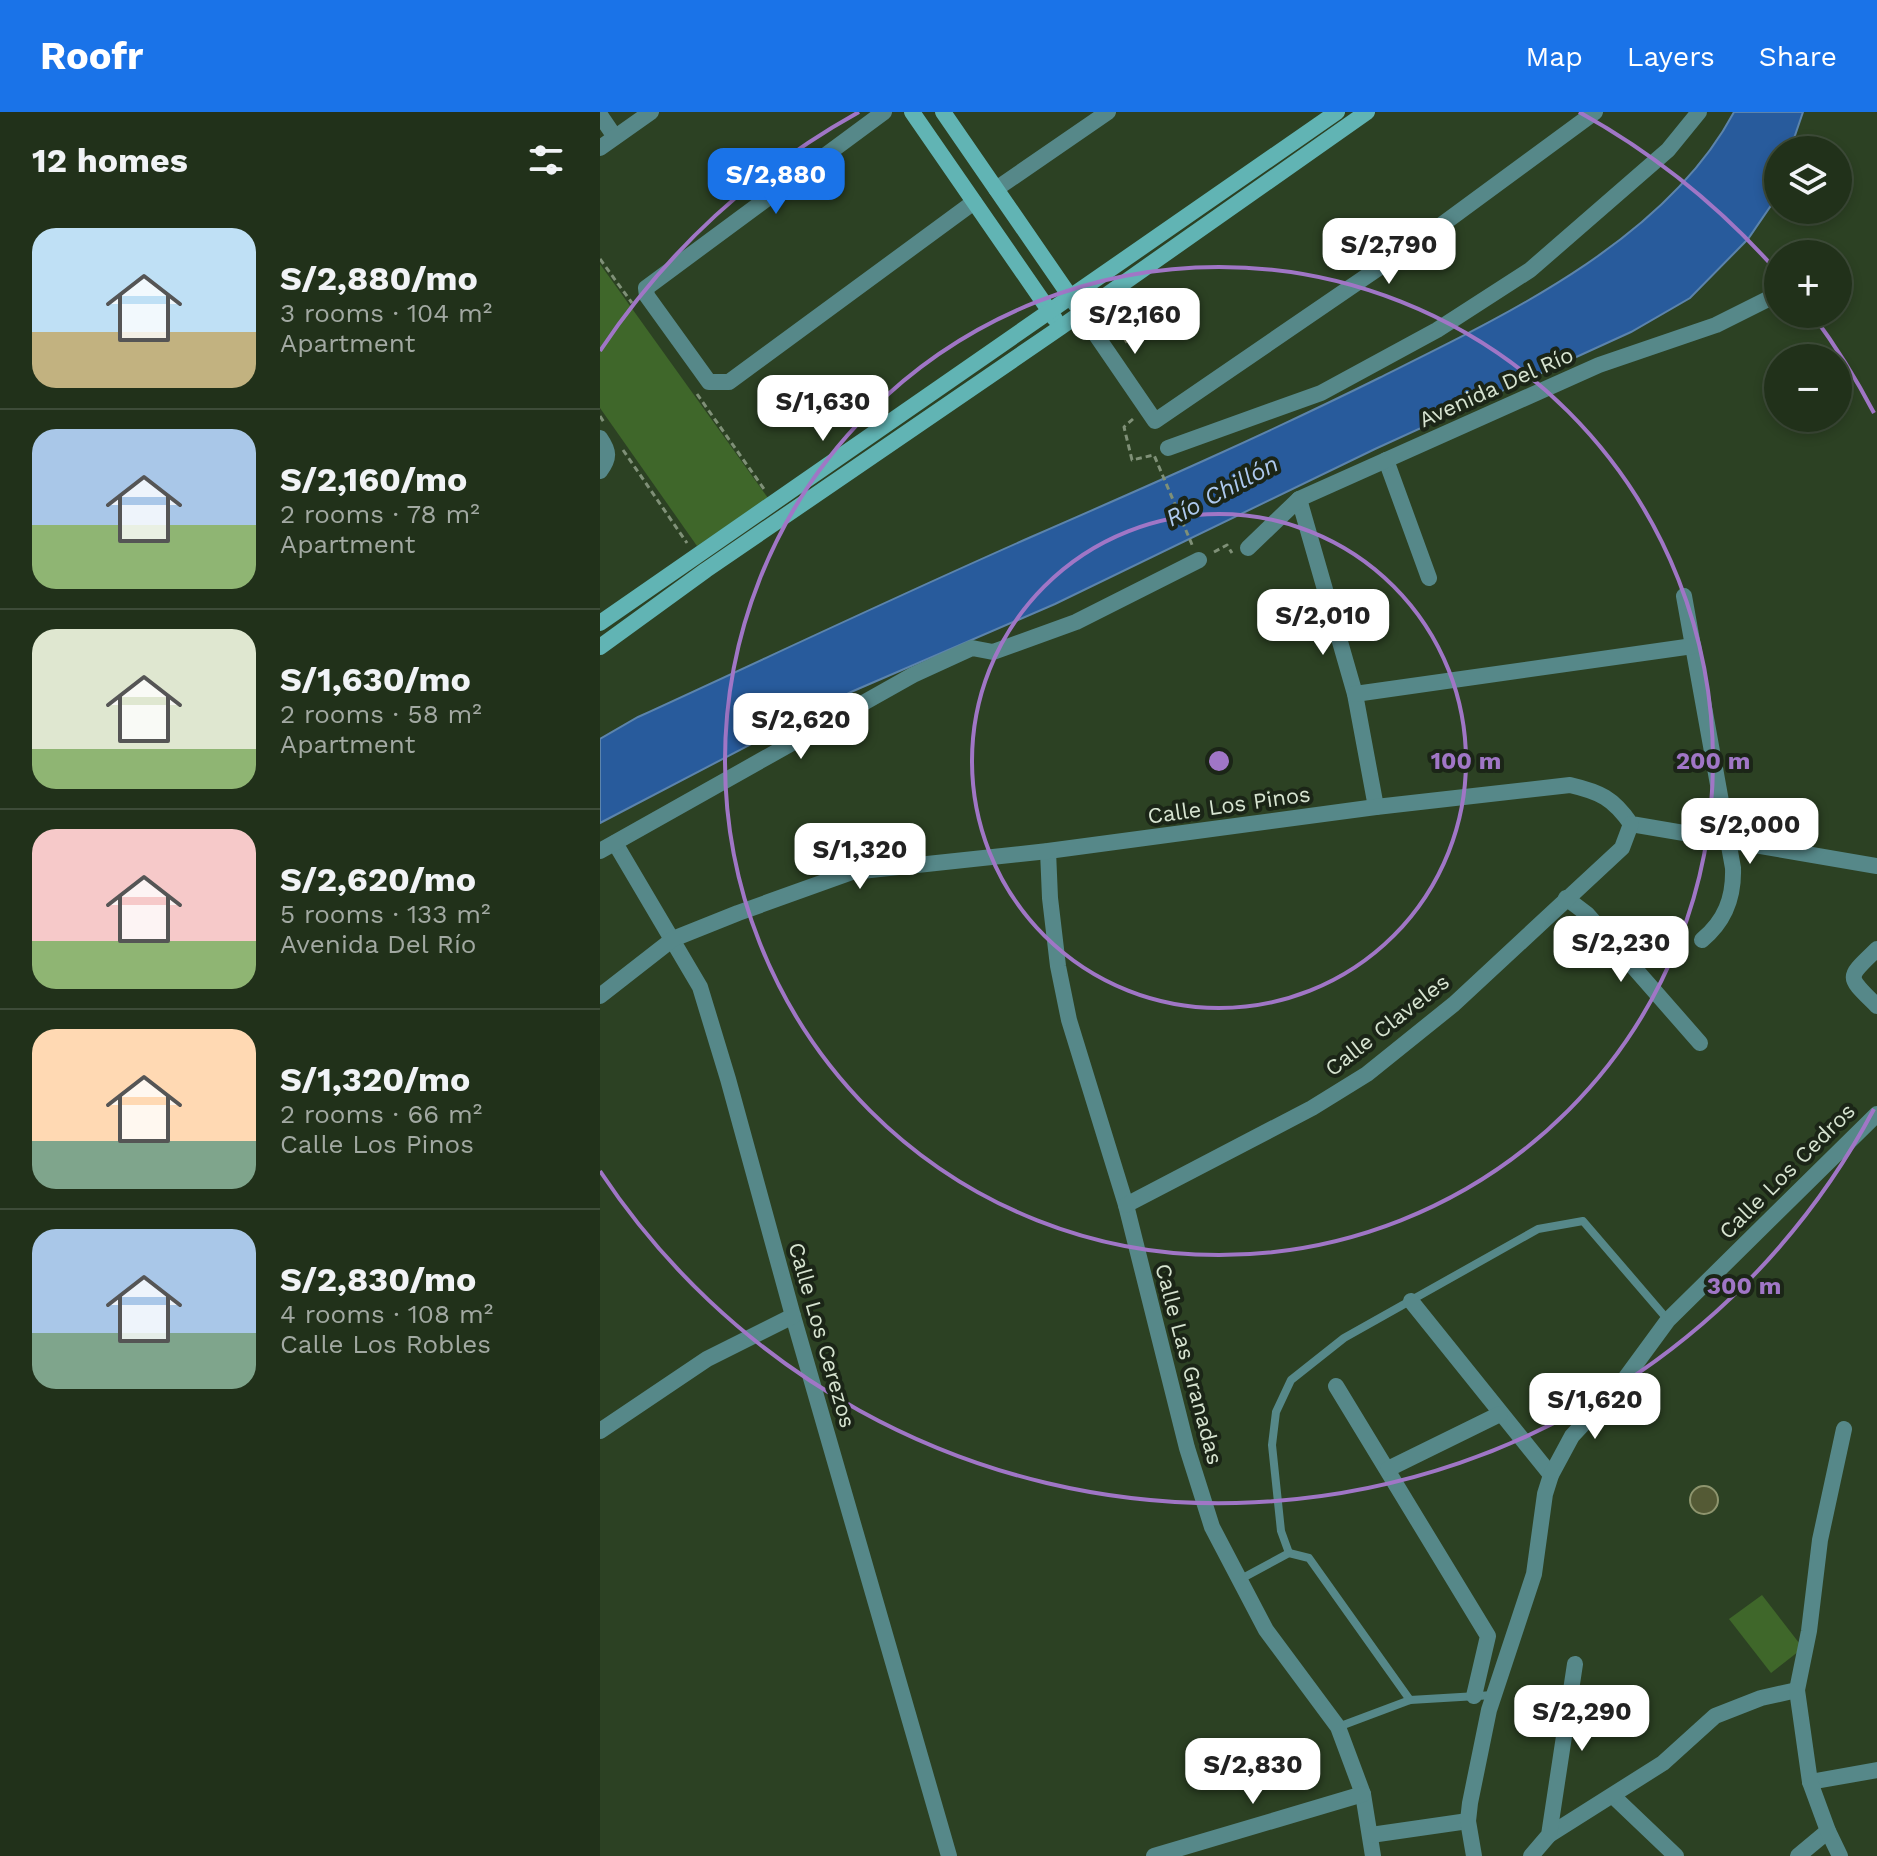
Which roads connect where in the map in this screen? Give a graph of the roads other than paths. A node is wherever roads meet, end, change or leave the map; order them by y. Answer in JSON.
{"nodes":[{"id":1,"x":651,"y":112,"type":"edge"},
{"id":2,"x":884,"y":112,"type":"edge"},
{"id":3,"x":912,"y":112,"type":"edge"},
{"id":4,"x":943,"y":112,"type":"edge"},
{"id":5,"x":1108,"y":112,"type":"edge"},
{"id":6,"x":1337,"y":112,"type":"edge"},
{"id":7,"x":1367,"y":112,"type":"edge"},
{"id":8,"x":1595,"y":112,"type":"edge"},
{"id":9,"x":1699,"y":112,"type":"edge"},
{"id":10,"x":600,"y":115,"type":"edge"},
{"id":11,"x":615,"y":137,"type":"junction"},
{"id":12,"x":600,"y":148,"type":"edge"},
{"id":13,"x":996,"y":189,"type":"junction"},
{"id":14,"x":974,"y":202,"type":"junction"},
{"id":15,"x":1069,"y":296,"type":"junction"},
{"id":16,"x":1764,"y":301,"type":"edge"},
{"id":17,"x":1048,"y":311,"type":"junction"},
{"id":18,"x":1081,"y":313,"type":"junction"},
{"id":19,"x":1061,"y":327,"type":"junction"},
{"id":20,"x":946,"y":382,"type":"junction"},
{"id":21,"x":957,"y":397,"type":"junction"},
{"id":22,"x":604,"y":433,"type":"edge"},
{"id":23,"x":1159,"y":454,"type":"road end"},
{"id":24,"x":1386,"y":460,"type":"junction"},
{"id":25,"x":604,"y":465,"type":"edge"},
{"id":26,"x":1299,"y":499,"type":"junction"},
{"id":27,"x":731,"y":531,"type":"junction"},
{"id":28,"x":742,"y":546,"type":"junction"},
{"id":29,"x":1248,"y":548,"type":"dead end"},
{"id":30,"x":1197,"y":556,"type":"road end"},
{"id":31,"x":1429,"y":578,"type":"dead end"},
{"id":32,"x":1684,"y":596,"type":"dead end"},
{"id":33,"x":600,"y":623,"type":"edge"},
{"id":34,"x":1693,"y":646,"type":"junction"},
{"id":35,"x":600,"y":647,"type":"edge"},
{"id":36,"x":1355,"y":694,"type":"junction"},
{"id":37,"x":1376,"y":807,"type":"junction"},
{"id":38,"x":1631,"y":824,"type":"junction"},
{"id":39,"x":1728,"y":842,"type":"junction"},
{"id":40,"x":607,"y":847,"type":"edge"},
{"id":41,"x":1048,"y":851,"type":"junction"},
{"id":42,"x":1877,"y":866,"type":"edge"},
{"id":43,"x":1566,"y":898,"type":"junction"},
{"id":44,"x":673,"y":939,"type":"junction"},
{"id":45,"x":1702,"y":940,"type":"dead end"},
{"id":46,"x":1877,"y":949,"type":"edge"},
{"id":47,"x":600,"y":996,"type":"edge"},
{"id":48,"x":1877,"y":1006,"type":"edge"},
{"id":49,"x":1700,"y":1043,"type":"dead end"},
{"id":50,"x":1877,"y":1114,"type":"edge"},
{"id":51,"x":1126,"y":1205,"type":"junction"},
{"id":52,"x":1411,"y":1301,"type":"junction"},
{"id":53,"x":793,"y":1316,"type":"junction"},
{"id":54,"x":1668,"y":1320,"type":"junction"},
{"id":55,"x":1336,"y":1386,"type":"dead end"},
{"id":56,"x":1500,"y":1414,"type":"junction"},
{"id":57,"x":1844,"y":1429,"type":"dead end"},
{"id":58,"x":600,"y":1431,"type":"edge"},
{"id":59,"x":1388,"y":1469,"type":"junction"},
{"id":60,"x":1551,"y":1475,"type":"junction"},
{"id":61,"x":1289,"y":1553,"type":"junction"},
{"id":62,"x":1238,"y":1581,"type":"junction"},
{"id":63,"x":1575,"y":1664,"type":"dead end"},
{"id":64,"x":1797,"y":1690,"type":"junction"},
{"id":65,"x":1495,"y":1695,"type":"junction"},
{"id":66,"x":1474,"y":1696,"type":"junction"},
{"id":67,"x":1410,"y":1700,"type":"junction"},
{"id":68,"x":1338,"y":1727,"type":"junction"},
{"id":69,"x":1877,"y":1770,"type":"edge"},
{"id":70,"x":1810,"y":1782,"type":"junction"},
{"id":71,"x":1363,"y":1794,"type":"junction"},
{"id":72,"x":1613,"y":1796,"type":"junction"},
{"id":73,"x":1468,"y":1821,"type":"junction"},
{"id":74,"x":1828,"y":1831,"type":"junction"},
{"id":75,"x":1371,"y":1835,"type":"junction"},
{"id":76,"x":1549,"y":1835,"type":"junction"},
{"id":77,"x":949,"y":1856,"type":"edge"},
{"id":78,"x":1154,"y":1856,"type":"edge"},
{"id":79,"x":1373,"y":1856,"type":"edge"},
{"id":80,"x":1474,"y":1856,"type":"edge"},
{"id":81,"x":1531,"y":1856,"type":"edge"},
{"id":82,"x":1676,"y":1856,"type":"edge"},
{"id":83,"x":1798,"y":1856,"type":"edge"},
{"id":84,"x":1840,"y":1856,"type":"edge"}],
"edges":[{"from":1,"to":11,"type":"street"},
{"from":2,"to":14,"type":"street"},
{"from":3,"to":14,"type":"main road"},
{"from":4,"to":13,"type":"main road"},
{"from":5,"to":13,"type":"street"},
{"from":6,"to":15,"type":"main road"},
{"from":7,"to":18,"type":"main road"},
{"from":8,"to":18,"type":"street"},
{"from":9,"to":23,"type":"street"},
{"from":10,"to":11,"type":"street"},
{"from":11,"to":12,"type":"street"},
{"from":13,"to":15,"type":"main road"},
{"from":14,"to":17,"type":"main road"},
{"from":15,"to":17,"type":"main road"},
{"from":15,"to":18,"type":"main road"},
{"from":16,"to":24,"type":"street","name":"Avenida Del Río"},
{"from":17,"to":19,"type":"main road"},
{"from":17,"to":20,"type":"main road"},
{"from":18,"to":19,"type":"main road"},
{"from":19,"to":21,"type":"main road"},
{"from":20,"to":21,"type":"main road"},
{"from":20,"to":27,"type":"main road"},
{"from":21,"to":28,"type":"main road"},
{"from":22,"to":25,"type":"street"},
{"from":24,"to":26,"type":"street","name":"Avenida Del Río"},
{"from":24,"to":31,"type":"street"},
{"from":26,"to":29,"type":"street","name":"Avenida Del Río"},
{"from":26,"to":36,"type":"street"},
{"from":27,"to":28,"type":"main road"},
{"from":27,"to":33,"type":"main road"},
{"from":28,"to":35,"type":"main road"},
{"from":30,"to":40,"type":"street"},
{"from":32,"to":34,"type":"street"},
{"from":34,"to":36,"type":"street"},
{"from":34,"to":39,"type":"street"},
{"from":36,"to":37,"type":"street"},
{"from":37,"to":38,"type":"street","name":"Calle Los Pinos"},
{"from":37,"to":41,"type":"street","name":"Calle Los Pinos"},
{"from":38,"to":39,"type":"street"},
{"from":38,"to":43,"type":"street","name":"Calle Claveles"},
{"from":39,"to":42,"type":"street"},
{"from":39,"to":45,"type":"street"},
{"from":40,"to":44,"type":"street","name":"Calle Los Cerezos"},
{"from":41,"to":44,"type":"street","name":"Calle Los Pinos"},
{"from":41,"to":51,"type":"street","name":"Calle Las Granadas"},
{"from":43,"to":49,"type":"street"},
{"from":43,"to":51,"type":"street","name":"Calle Claveles"},
{"from":44,"to":47,"type":"street","name":"Calle Los Pinos"},
{"from":44,"to":53,"type":"street","name":"Calle Los Cerezos"},
{"from":46,"to":48,"type":"street"},
{"from":50,"to":54,"type":"street","name":"Calle Los Cedros"},
{"from":51,"to":62,"type":"street","name":"Calle Las Granadas"},
{"from":52,"to":54,"type":"lane"},
{"from":52,"to":56,"type":"street"},
{"from":52,"to":61,"type":"lane"},
{"from":53,"to":58,"type":"street"},
{"from":53,"to":77,"type":"street","name":"Calle Los Cerezos"},
{"from":54,"to":60,"type":"street","name":"Calle Los Cedros"},
{"from":55,"to":59,"type":"street"},
{"from":56,"to":59,"type":"street"},
{"from":56,"to":60,"type":"street"},
{"from":57,"to":64,"type":"street"},
{"from":59,"to":66,"type":"street"},
{"from":60,"to":65,"type":"street","name":"Calle Los Cedros"},
{"from":61,"to":62,"type":"lane"},
{"from":61,"to":67,"type":"lane"},
{"from":62,"to":68,"type":"street","name":"Calle Las Granadas"},
{"from":63,"to":76,"type":"street"},
{"from":64,"to":70,"type":"street"},
{"from":64,"to":72,"type":"street"},
{"from":65,"to":66,"type":"lane"},
{"from":65,"to":73,"type":"street","name":"Calle Los Cedros"},
{"from":66,"to":67,"type":"lane"},
{"from":67,"to":68,"type":"lane"},
{"from":68,"to":71,"type":"street","name":"Calle Las Granadas"},
{"from":69,"to":70,"type":"street"},
{"from":70,"to":74,"type":"street"},
{"from":71,"to":75,"type":"street","name":"Calle Las Granadas"},
{"from":71,"to":78,"type":"street"},
{"from":72,"to":76,"type":"street"},
{"from":72,"to":82,"type":"street"},
{"from":73,"to":75,"type":"street"},
{"from":73,"to":80,"type":"street","name":"Calle Los Cedros"},
{"from":74,"to":83,"type":"street"},
{"from":74,"to":84,"type":"street"},
{"from":75,"to":79,"type":"street","name":"Calle Las Granadas"},
{"from":76,"to":81,"type":"street"}]}
